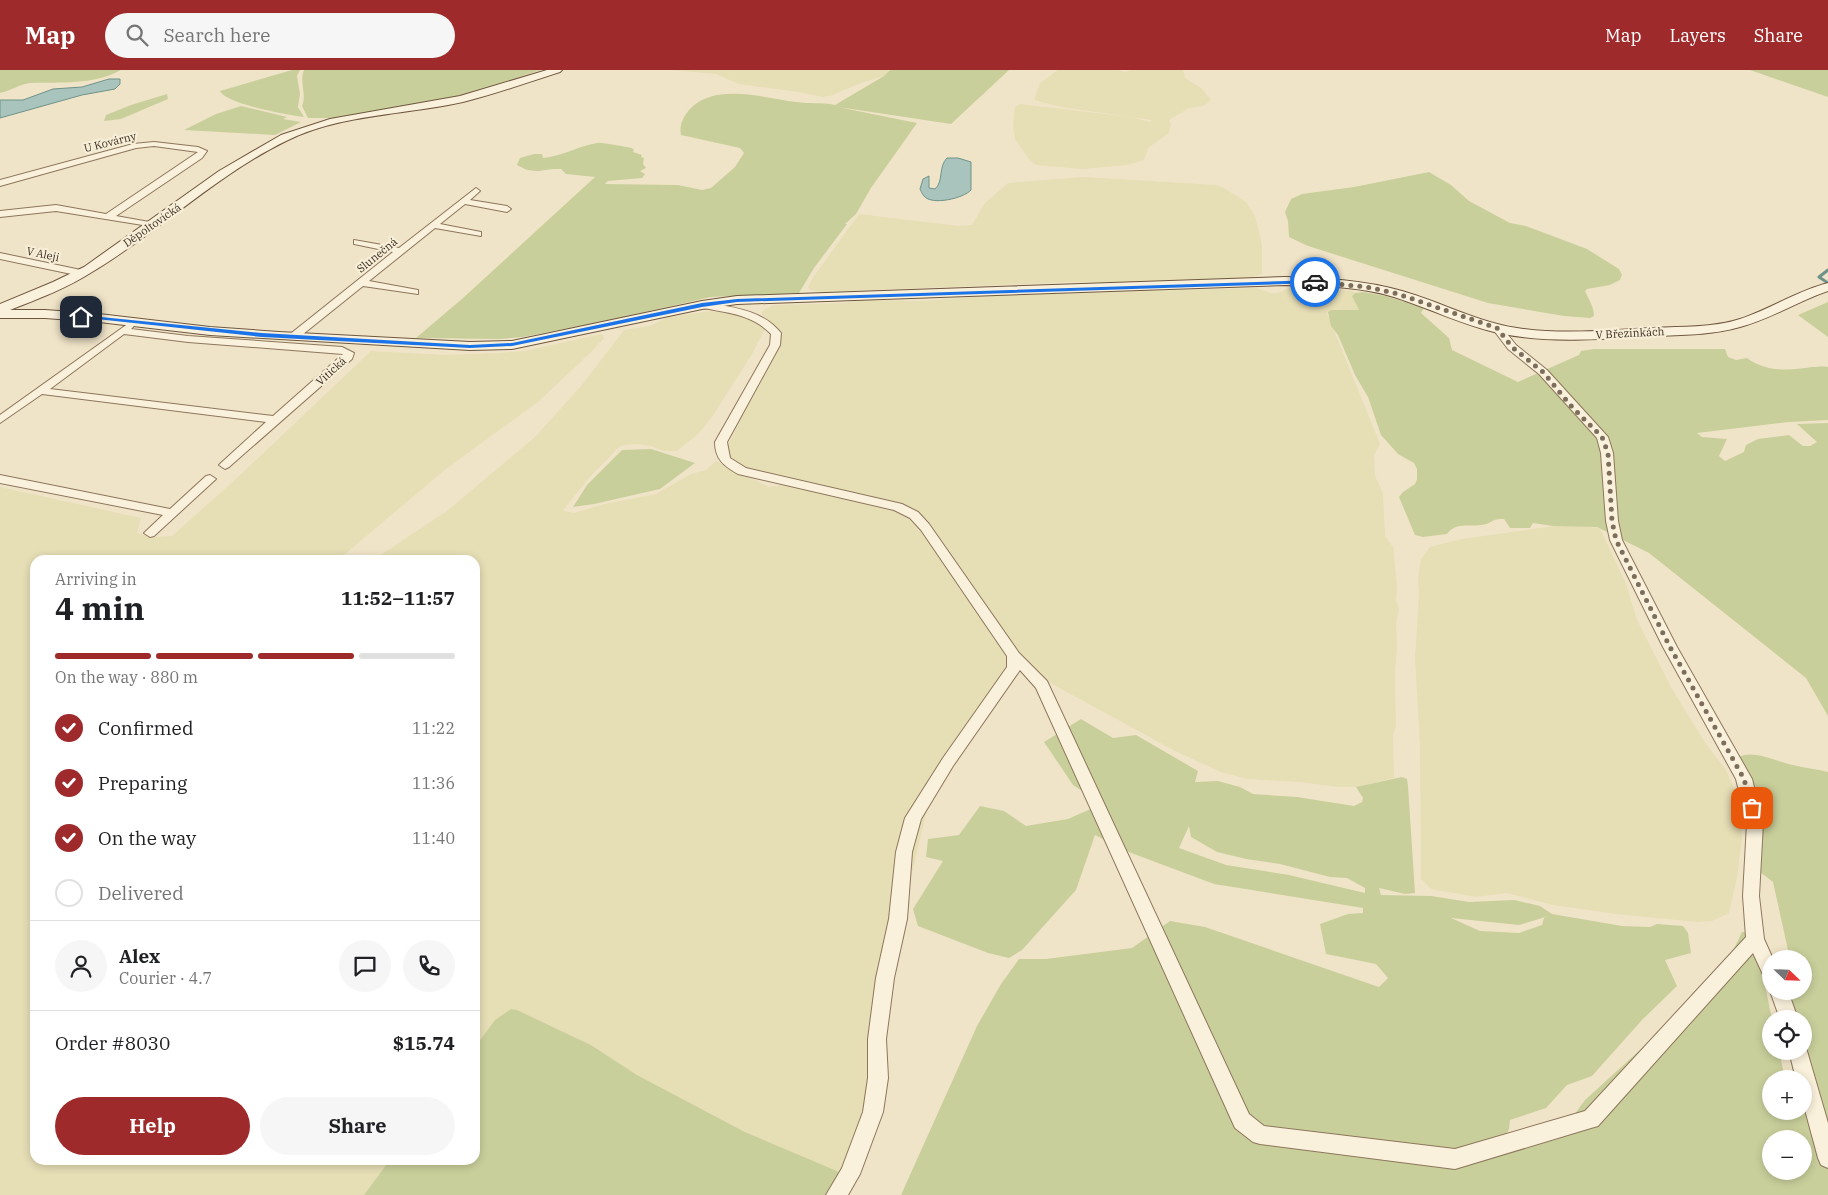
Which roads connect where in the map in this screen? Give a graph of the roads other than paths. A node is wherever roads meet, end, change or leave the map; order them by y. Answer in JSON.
{"nodes":[{"id":1,"x":557,"y":70,"type":"edge"},
{"id":2,"x":298,"y":130,"type":"joint"},
{"id":3,"x":0,"y":183,"type":"edge"},
{"id":4,"x":476,"y":191,"type":"dead end"},
{"id":5,"x":463,"y":201,"type":"junction"},
{"id":6,"x":507,"y":209,"type":"dead end"},
{"id":7,"x":0,"y":214,"type":"edge"},
{"id":8,"x":108,"y":217,"type":"junction"},
{"id":9,"x":152,"y":225,"type":"junction"},
{"id":10,"x":433,"y":225,"type":"junction"},
{"id":11,"x":478,"y":234,"type":"dead end"},
{"id":12,"x":357,"y":242,"type":"dead end"},
{"id":13,"x":400,"y":251,"type":"junction"},
{"id":14,"x":0,"y":256,"type":"edge"},
{"id":15,"x":81,"y":273,"type":"junction"},
{"id":16,"x":361,"y":283,"type":"junction"},
{"id":17,"x":1828,"y":286,"type":"edge"},
{"id":18,"x":415,"y":292,"type":"dead end"},
{"id":19,"x":702,"y":305,"type":"junction"},
{"id":20,"x":0,"y":309,"type":"edge"},
{"id":21,"x":1451,"y":313,"type":"joint"},
{"id":22,"x":0,"y":314,"type":"edge"},
{"id":23,"x":1762,"y":316,"type":"joint"},
{"id":24,"x":128,"y":327,"type":"junction"},
{"id":25,"x":1497,"y":328,"type":"junction"},
{"id":26,"x":293,"y":337,"type":"junction"},
{"id":27,"x":41,"y":391,"type":"junction"},
{"id":28,"x":0,"y":420,"type":"edge"},
{"id":29,"x":275,"y":420,"type":"junction"},
{"id":30,"x":225,"y":465,"type":"dead end"},
{"id":31,"x":210,"y":478,"type":"dead end"},
{"id":32,"x":0,"y":479,"type":"edge"},
{"id":33,"x":172,"y":513,"type":"junction"},
{"id":34,"x":150,"y":533,"type":"dead end"},
{"id":35,"x":1014,"y":656,"type":"junction"},
{"id":36,"x":1755,"y":939,"type":"junction"},
{"id":37,"x":1762,"y":954,"type":"edge"},
{"id":38,"x":1801,"y":1060,"type":"edge"},
{"id":39,"x":1828,"y":1158,"type":"edge"},
{"id":40,"x":836,"y":1195,"type":"edge"}],
"edges":[{"from":1,"to":2,"type":"street"},
{"from":2,"to":9,"type":"street","name":"Děpoltovická"},
{"from":3,"to":8,"type":"street","name":"U Kovárny"},
{"from":4,"to":5,"type":"street","name":"Slunečná"},
{"from":5,"to":6,"type":"street"},
{"from":5,"to":10,"type":"street","name":"Slunečná"},
{"from":7,"to":8,"type":"street"},
{"from":8,"to":9,"type":"street"},
{"from":9,"to":15,"type":"street","name":"Děpoltovická"},
{"from":10,"to":11,"type":"street"},
{"from":10,"to":13,"type":"street","name":"Slunečná"},
{"from":12,"to":13,"type":"street"},
{"from":13,"to":16,"type":"street","name":"Slunečná"},
{"from":14,"to":15,"type":"street","name":"V Aleji"},
{"from":15,"to":20,"type":"street","name":"Děpoltovická"},
{"from":16,"to":18,"type":"street"},
{"from":16,"to":26,"type":"street","name":"Slunečná"},
{"from":17,"to":23,"type":"street"},
{"from":19,"to":21,"type":"street"},
{"from":19,"to":26,"type":"street"},
{"from":19,"to":35,"type":"street"},
{"from":21,"to":25,"type":"street","name":"V Březinkách"},
{"from":22,"to":24,"type":"street"},
{"from":23,"to":25,"type":"street","name":"V Březinkách"},
{"from":24,"to":26,"type":"street"},
{"from":24,"to":27,"type":"street"},
{"from":24,"to":29,"type":"street","name":"Vitická"},
{"from":25,"to":36,"type":"street"},
{"from":27,"to":28,"type":"street"},
{"from":27,"to":29,"type":"street"},
{"from":29,"to":30,"type":"street","name":"Vitická"},
{"from":31,"to":33,"type":"street"},
{"from":32,"to":33,"type":"street"},
{"from":33,"to":34,"type":"street"},
{"from":35,"to":36,"type":"street"},
{"from":35,"to":40,"type":"street"},
{"from":36,"to":37,"type":"street"},
{"from":38,"to":39,"type":"street"}]}
